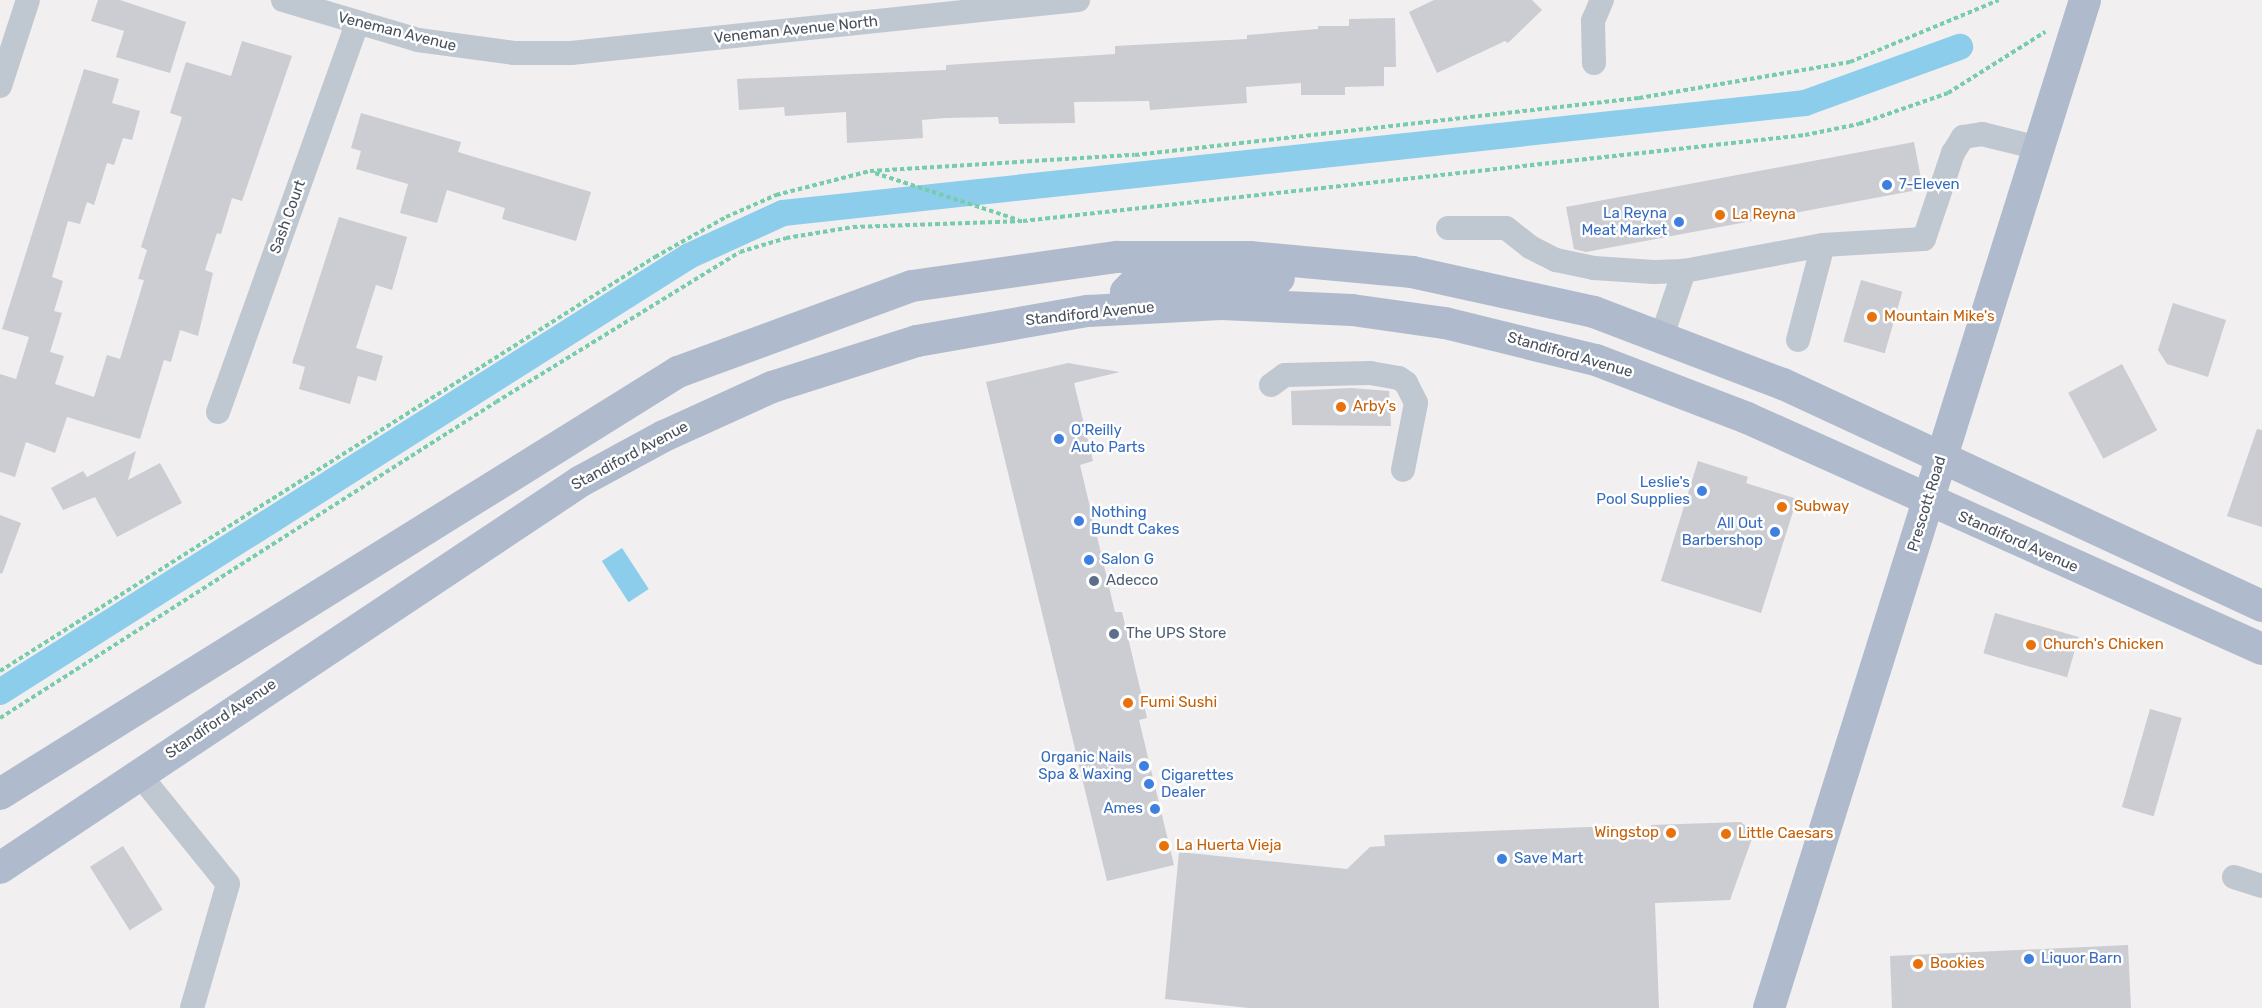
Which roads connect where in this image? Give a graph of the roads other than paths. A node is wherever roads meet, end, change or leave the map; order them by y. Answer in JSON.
{"nodes":[{"id":1,"x":28,"y":0,"type":"edge"},
{"id":2,"x":283,"y":0,"type":"edge"},
{"id":3,"x":1078,"y":0,"type":"edge"},
{"id":4,"x":1602,"y":0,"type":"edge"},
{"id":5,"x":2084,"y":4,"type":"edge"},
{"id":6,"x":357,"y":23,"type":"junction"},
{"id":7,"x":514,"y":53,"type":"joint"},
{"id":8,"x":1594,"y":63,"type":"dead end"},
{"id":9,"x":0,"y":87,"type":"edge"},
{"id":10,"x":2038,"y":148,"type":"junction"},
{"id":11,"x":1448,"y":228,"type":"dead end"},
{"id":12,"x":1823,"y":245,"type":"junction"},
{"id":13,"x":1351,"y":266,"type":"junction"},
{"id":14,"x":1684,"y":271,"type":"junction"},
{"id":15,"x":1124,"y":309,"type":"junction"},
{"id":16,"x":1662,"y":336,"type":"junction"},
{"id":17,"x":1798,"y":340,"type":"dead end"},
{"id":18,"x":1271,"y":385,"type":"dead end"},
{"id":19,"x":628,"y":404,"type":"junction"},
{"id":20,"x":218,"y":412,"type":"dead end"},
{"id":21,"x":1941,"y":457,"type":"junction"},
{"id":22,"x":1403,"y":470,"type":"dead end"},
{"id":23,"x":1928,"y":501,"type":"junction"},
{"id":24,"x":476,"y":550,"type":"junction"},
{"id":25,"x":2262,"y":606,"type":"edge"},
{"id":26,"x":2262,"y":649,"type":"edge"},
{"id":27,"x":139,"y":774,"type":"junction"},
{"id":28,"x":0,"y":794,"type":"edge"},
{"id":29,"x":0,"y":868,"type":"edge"},
{"id":30,"x":2234,"y":877,"type":"dead end"},
{"id":31,"x":2262,"y":886,"type":"edge"},
{"id":32,"x":192,"y":1008,"type":"edge"},
{"id":33,"x":1769,"y":1008,"type":"edge"}],
"edges":[{"from":1,"to":9,"type":"street"},
{"from":2,"to":6,"type":"street","name":"Veneman Avenue"},
{"from":3,"to":7,"type":"street","name":"Veneman Avenue North"},
{"from":4,"to":8,"type":"street"},
{"from":5,"to":10,"type":"main road","name":"Prescott Road"},
{"from":6,"to":7,"type":"street","name":"Veneman Avenue"},
{"from":6,"to":20,"type":"street","name":"Sash Court"},
{"from":10,"to":12,"type":"street"},
{"from":10,"to":21,"type":"main road","name":"Prescott Road"},
{"from":11,"to":14,"type":"street"},
{"from":12,"to":14,"type":"street"},
{"from":12,"to":17,"type":"street"},
{"from":13,"to":15,"type":"main road"},
{"from":13,"to":16,"type":"main road"},
{"from":13,"to":19,"type":"main road"},
{"from":14,"to":16,"type":"street"},
{"from":15,"to":23,"type":"main road","name":"Standiford Avenue"},
{"from":15,"to":24,"type":"main road","name":"Standiford Avenue"},
{"from":16,"to":21,"type":"main road"},
{"from":18,"to":22,"type":"street"},
{"from":19,"to":24,"type":"main road"},
{"from":19,"to":28,"type":"main road"},
{"from":21,"to":23,"type":"main road","name":"Prescott Road"},
{"from":21,"to":25,"type":"main road"},
{"from":23,"to":26,"type":"main road","name":"Standiford Avenue"},
{"from":23,"to":33,"type":"main road","name":"Prescott Road"},
{"from":24,"to":27,"type":"main road","name":"Standiford Avenue"},
{"from":27,"to":29,"type":"main road","name":"Standiford Avenue"},
{"from":27,"to":32,"type":"street"},
{"from":30,"to":31,"type":"street"}]}
